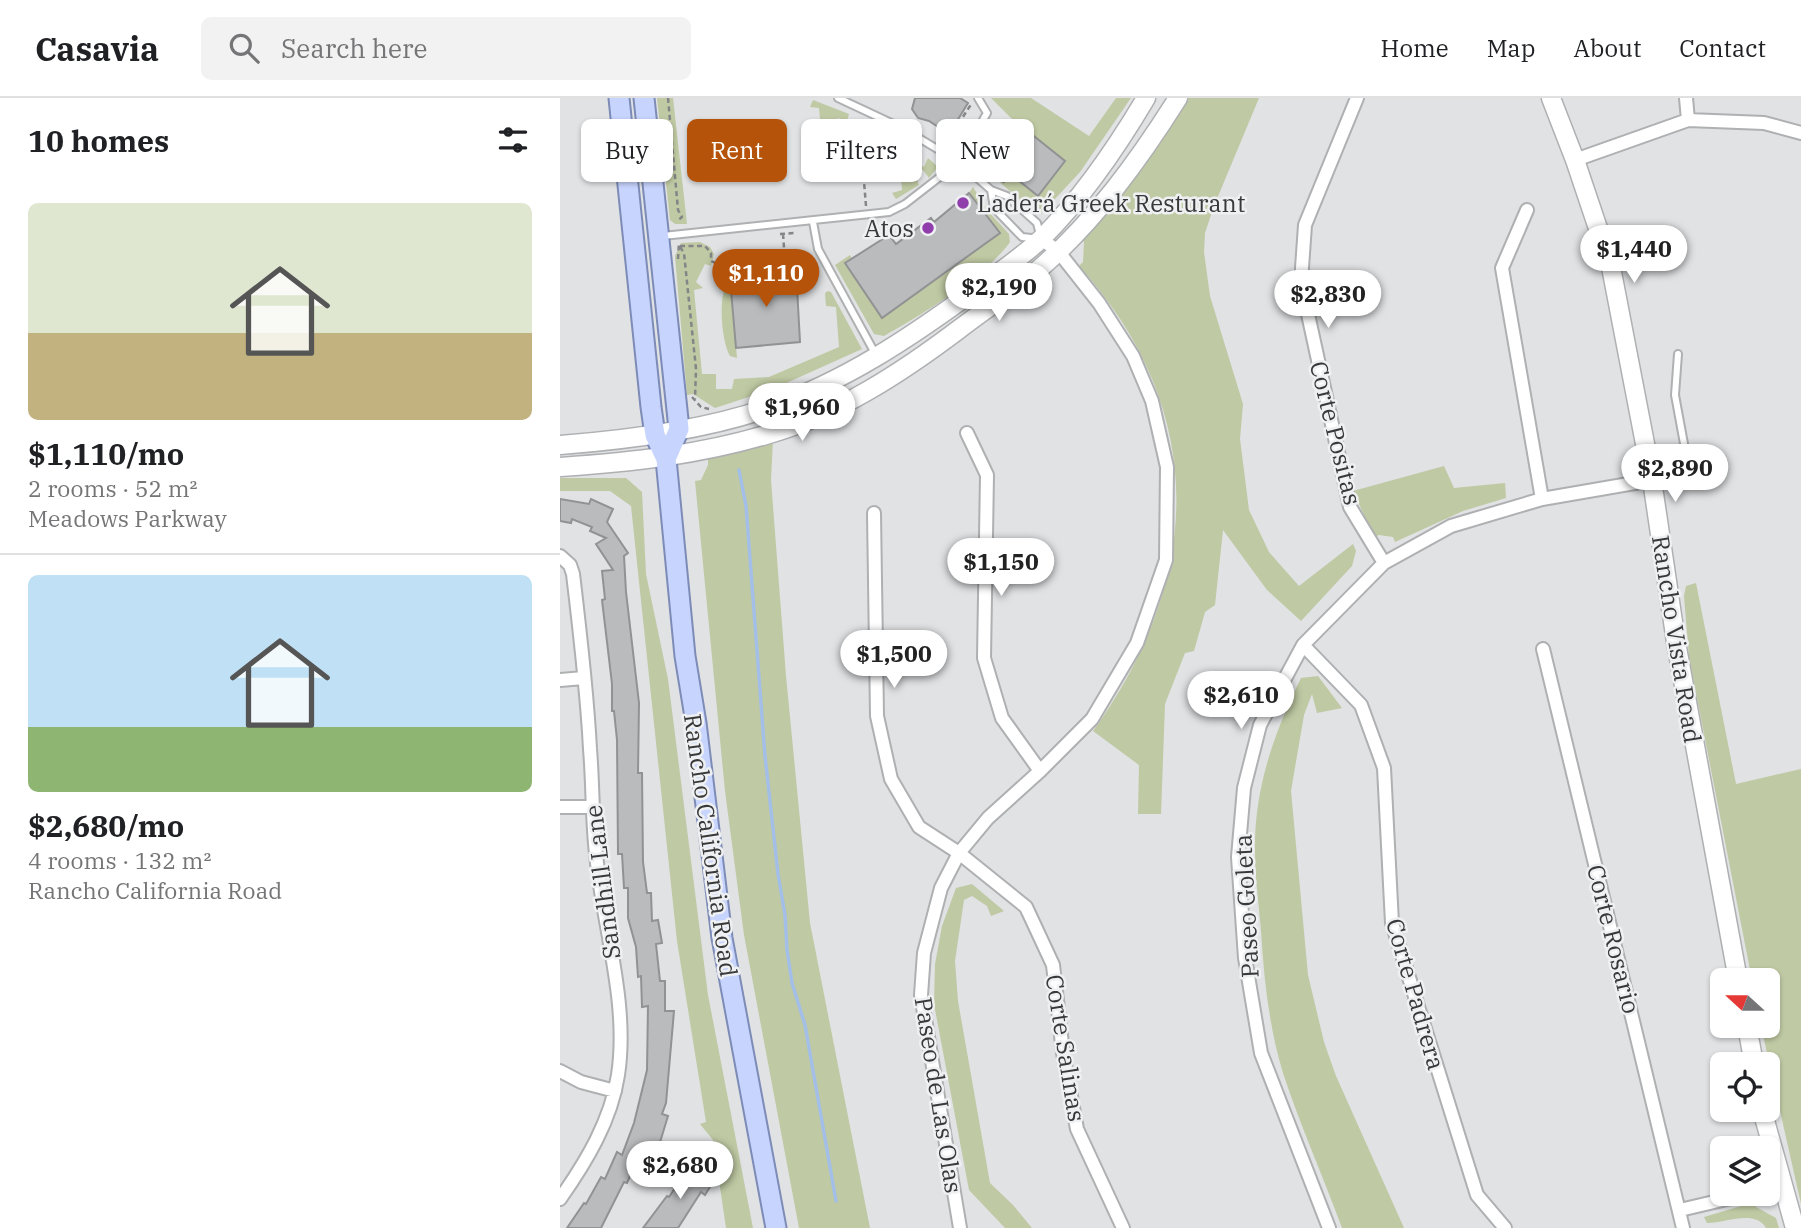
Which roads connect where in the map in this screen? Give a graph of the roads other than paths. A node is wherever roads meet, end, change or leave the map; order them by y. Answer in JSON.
{"nodes":[{"id":1,"x":619,"y":98,"type":"edge"},
{"id":2,"x":644,"y":98,"type":"edge"},
{"id":3,"x":838,"y":98,"type":"edge"},
{"id":4,"x":977,"y":98,"type":"edge"},
{"id":5,"x":1146,"y":98,"type":"edge"},
{"id":6,"x":1178,"y":98,"type":"edge"},
{"id":7,"x":1357,"y":98,"type":"edge"},
{"id":8,"x":1551,"y":98,"type":"edge"},
{"id":9,"x":1686,"y":98,"type":"edge"},
{"id":10,"x":984,"y":119,"type":"edge"},
{"id":11,"x":1688,"y":120,"type":"junction"},
{"id":12,"x":1801,"y":133,"type":"edge"},
{"id":13,"x":936,"y":148,"type":"edge"},
{"id":14,"x":1576,"y":160,"type":"junction"},
{"id":15,"x":936,"y":180,"type":"edge"},
{"id":16,"x":982,"y":182,"type":"edge"},
{"id":17,"x":991,"y":190,"type":"junction"},
{"id":18,"x":1527,"y":210,"type":"dead end"},
{"id":19,"x":813,"y":222,"type":"junction"},
{"id":20,"x":658,"y":236,"type":"junction"},
{"id":21,"x":1041,"y":239,"type":"junction"},
{"id":22,"x":1058,"y":251,"type":"junction"},
{"id":23,"x":1678,"y":354,"type":"dead end"},
{"id":24,"x":878,"y":357,"type":"junction"},
{"id":25,"x":679,"y":429,"type":"junction"},
{"id":26,"x":967,"y":433,"type":"dead end"},
{"id":27,"x":655,"y":435,"type":"junction"},
{"id":28,"x":560,"y":445,"type":"edge"},
{"id":29,"x":666,"y":459,"type":"junction"},
{"id":30,"x":560,"y":467,"type":"edge"},
{"id":31,"x":1652,"y":480,"type":"junction"},
{"id":32,"x":1542,"y":499,"type":"junction"},
{"id":33,"x":874,"y":513,"type":"dead end"},
{"id":34,"x":560,"y":556,"type":"edge"},
{"id":35,"x":1384,"y":563,"type":"junction"},
{"id":36,"x":1303,"y":645,"type":"junction"},
{"id":37,"x":1543,"y":649,"type":"dead end"},
{"id":38,"x":584,"y":678,"type":"junction"},
{"id":39,"x":560,"y":680,"type":"edge"},
{"id":40,"x":1040,"y":771,"type":"junction"},
{"id":41,"x":560,"y":807,"type":"edge"},
{"id":42,"x":592,"y":807,"type":"junction"},
{"id":43,"x":959,"y":853,"type":"junction"},
{"id":44,"x":1736,"y":968,"type":"edge"},
{"id":45,"x":560,"y":1071,"type":"edge"},
{"id":46,"x":615,"y":1091,"type":"junction"},
{"id":47,"x":1780,"y":1197,"type":"edge"},
{"id":48,"x":560,"y":1199,"type":"edge"},
{"id":49,"x":1710,"y":1203,"type":"edge"},
{"id":50,"x":1680,"y":1210,"type":"junction"},
{"id":51,"x":776,"y":1228,"type":"edge"},
{"id":52,"x":960,"y":1228,"type":"edge"},
{"id":53,"x":1123,"y":1228,"type":"edge"},
{"id":54,"x":1329,"y":1228,"type":"edge"},
{"id":55,"x":1505,"y":1228,"type":"edge"},
{"id":56,"x":1683,"y":1228,"type":"edge"},
{"id":57,"x":1795,"y":1228,"type":"edge"}],
"edges":[{"from":1,"to":27,"type":"main road","name":"Rancho California Road"},
{"from":2,"to":20,"type":"main road","name":"Rancho California Road"},
{"from":3,"to":13,"type":"lane"},
{"from":4,"to":10,"type":"lane"},
{"from":5,"to":21,"type":"main road"},
{"from":6,"to":22,"type":"main road"},
{"from":7,"to":35,"type":"street","name":"Corte Positas"},
{"from":8,"to":14,"type":"main road","name":"Rancho Vista Road"},
{"from":9,"to":11,"type":"street"},
{"from":11,"to":12,"type":"street"},
{"from":11,"to":14,"type":"street"},
{"from":14,"to":31,"type":"main road","name":"Rancho Vista Road"},
{"from":15,"to":19,"type":"lane"},
{"from":16,"to":17,"type":"lane"},
{"from":17,"to":21,"type":"lane"},
{"from":17,"to":21,"type":"lane"},
{"from":18,"to":32,"type":"street"},
{"from":19,"to":20,"type":"lane"},
{"from":19,"to":24,"type":"lane"},
{"from":20,"to":25,"type":"main road","name":"Rancho California Road"},
{"from":21,"to":22,"type":"street","name":"Paseo de Las Olas"},
{"from":21,"to":24,"type":"main road"},
{"from":22,"to":29,"type":"main road"},
{"from":22,"to":40,"type":"street","name":"Paseo de Las Olas"},
{"from":23,"to":31,"type":"lane"},
{"from":24,"to":25,"type":"main road"},
{"from":25,"to":27,"type":"main road"},
{"from":25,"to":29,"type":"main road","name":"Rancho California Road"},
{"from":26,"to":40,"type":"street"},
{"from":27,"to":28,"type":"main road"},
{"from":27,"to":29,"type":"main road","name":"Rancho California Road"},
{"from":29,"to":30,"type":"main road"},
{"from":29,"to":51,"type":"main road","name":"Rancho California Road"},
{"from":31,"to":32,"type":"street","name":"Paseo Goleta"},
{"from":31,"to":44,"type":"main road","name":"Rancho Vista Road"},
{"from":32,"to":35,"type":"street","name":"Paseo Goleta"},
{"from":33,"to":43,"type":"street","name":"Corte Salinas"},
{"from":34,"to":38,"type":"street","name":"Sandhill Lane"},
{"from":35,"to":36,"type":"street","name":"Paseo Goleta"},
{"from":36,"to":54,"type":"street","name":"Paseo Goleta"},
{"from":36,"to":55,"type":"street","name":"Corte Padrera"},
{"from":37,"to":50,"type":"street","name":"Corte Rosario"},
{"from":38,"to":39,"type":"street"},
{"from":38,"to":42,"type":"street","name":"Sandhill Lane"},
{"from":40,"to":43,"type":"street","name":"Paseo de Las Olas"},
{"from":41,"to":42,"type":"street"},
{"from":42,"to":46,"type":"street","name":"Sandhill Lane"},
{"from":43,"to":52,"type":"street","name":"Paseo de Las Olas"},
{"from":43,"to":53,"type":"street","name":"Corte Salinas"},
{"from":45,"to":46,"type":"street"},
{"from":46,"to":48,"type":"street","name":"Sandhill Lane"},
{"from":47,"to":57,"type":"main road"},
{"from":49,"to":50,"type":"street"},
{"from":50,"to":56,"type":"street","name":"Corte Rosario"}]}
